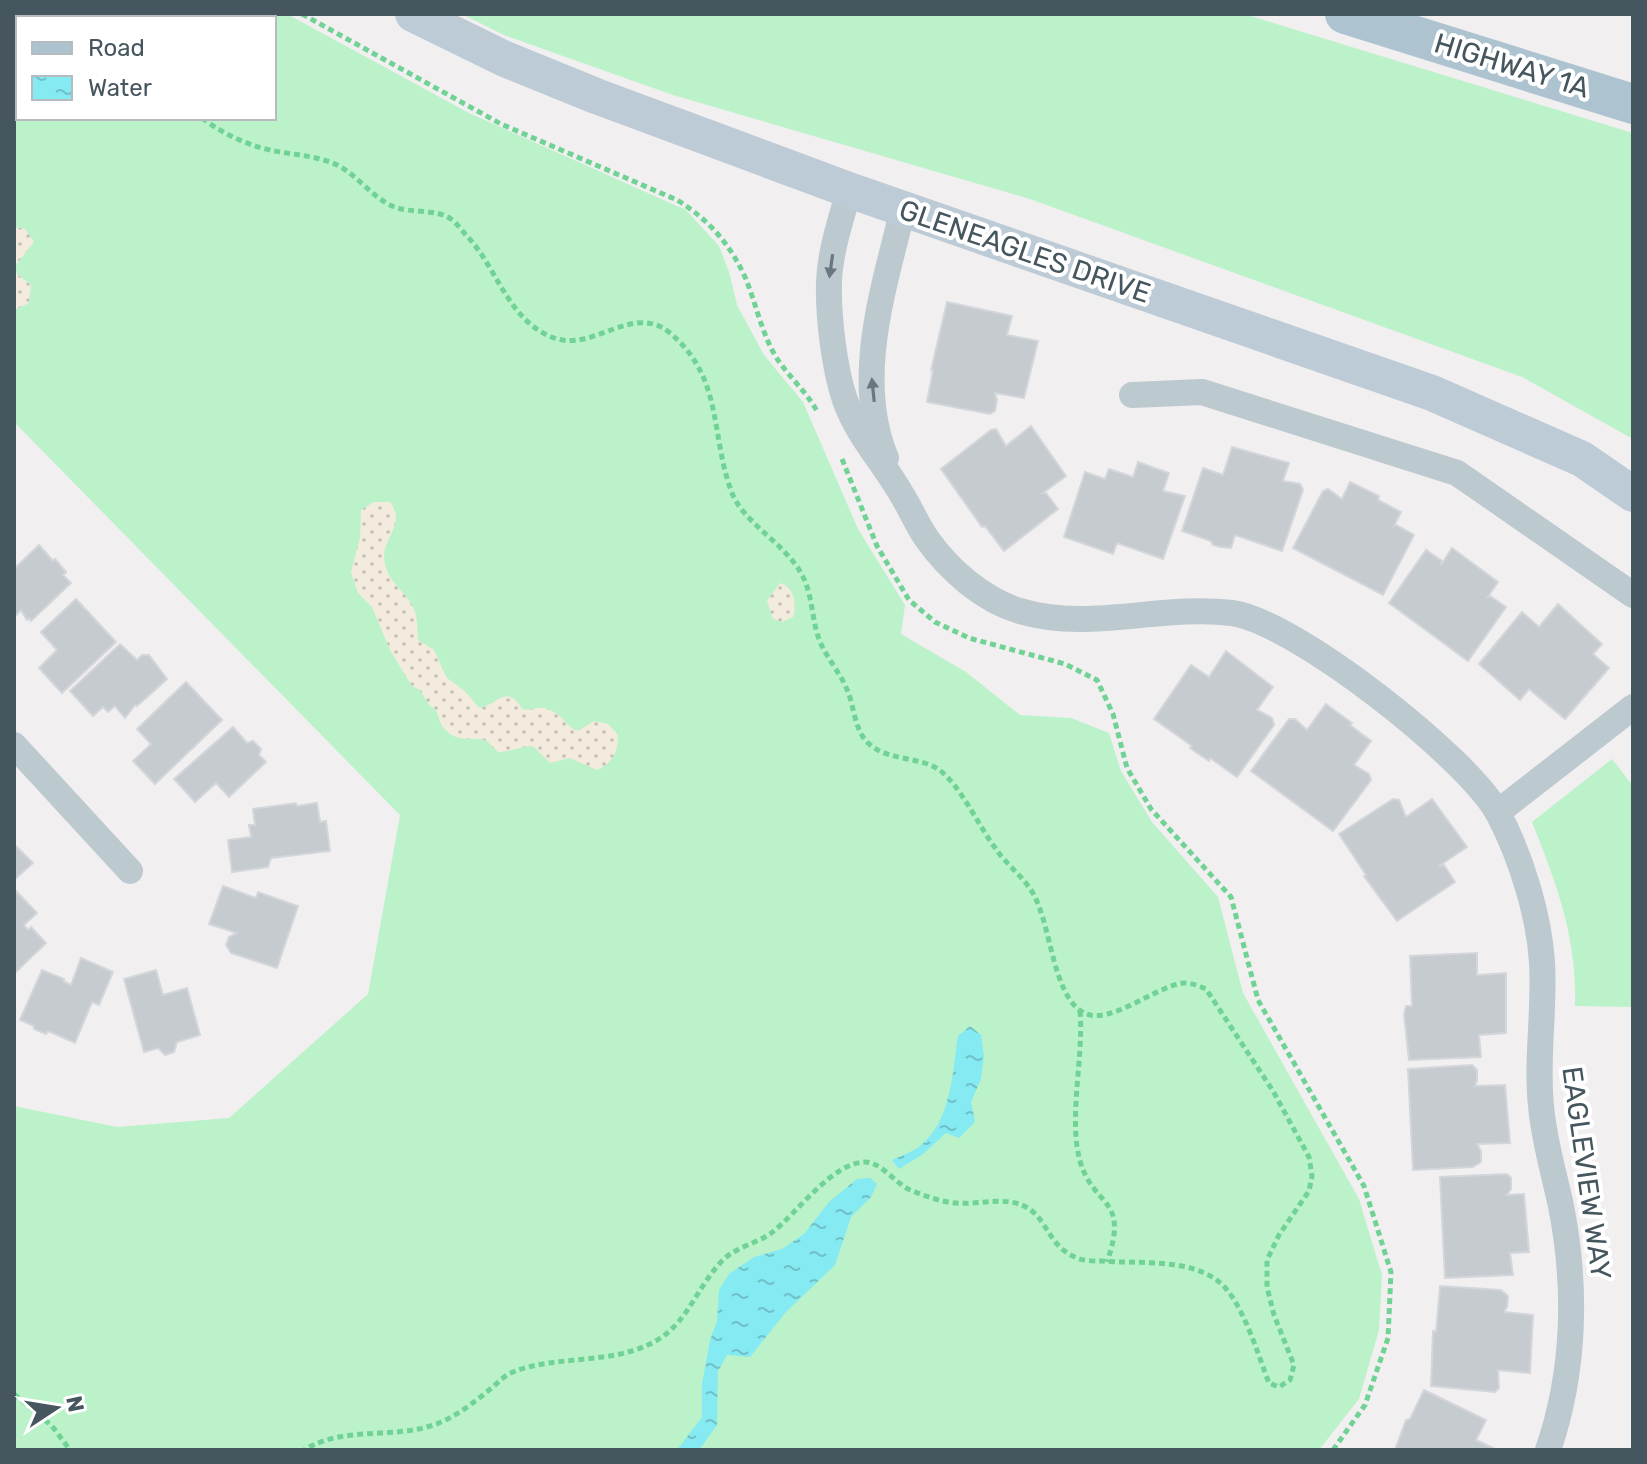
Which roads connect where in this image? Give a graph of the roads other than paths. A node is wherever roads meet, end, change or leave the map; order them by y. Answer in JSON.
{"nodes":[{"id":1,"x":413,"y":14,"type":"edge"},
{"id":2,"x":1345,"y":14,"type":"edge"},
{"id":3,"x":1633,"y":104,"type":"edge"},
{"id":4,"x":849,"y":190,"type":"junction"},
{"id":5,"x":903,"y":209,"type":"junction"},
{"id":6,"x":1132,"y":395,"type":"dead end"},
{"id":7,"x":900,"y":491,"type":"junction"},
{"id":8,"x":1633,"y":494,"type":"edge"},
{"id":9,"x":1633,"y":595,"type":"edge"},
{"id":10,"x":1633,"y":707,"type":"edge"},
{"id":11,"x":14,"y":745,"type":"edge"},
{"id":12,"x":1498,"y":812,"type":"junction"},
{"id":13,"x":130,"y":871,"type":"dead end"},
{"id":14,"x":1548,"y":1450,"type":"edge"}],
"edges":[{"from":1,"to":4,"type":"street","name":"GLENEAGLES DRIVE"},
{"from":2,"to":3,"type":"main road","name":"HIGHWAY 1A"},
{"from":4,"to":5,"type":"street","name":"GLENEAGLES DRIVE"},
{"from":4,"to":7,"type":"street","name":"EAGLEVIEW WAY","one_way":true},
{"from":7,"to":5,"type":"street","name":"EAGLEVIEW WAY","one_way":true},
{"from":5,"to":8,"type":"street","name":"GLENEAGLES DRIVE"},
{"from":6,"to":9,"type":"street"},
{"from":7,"to":12,"type":"street","name":"EAGLEVIEW WAY"},
{"from":10,"to":12,"type":"street"},
{"from":11,"to":13,"type":"street"},
{"from":12,"to":14,"type":"street","name":"EAGLEVIEW WAY"}]}
